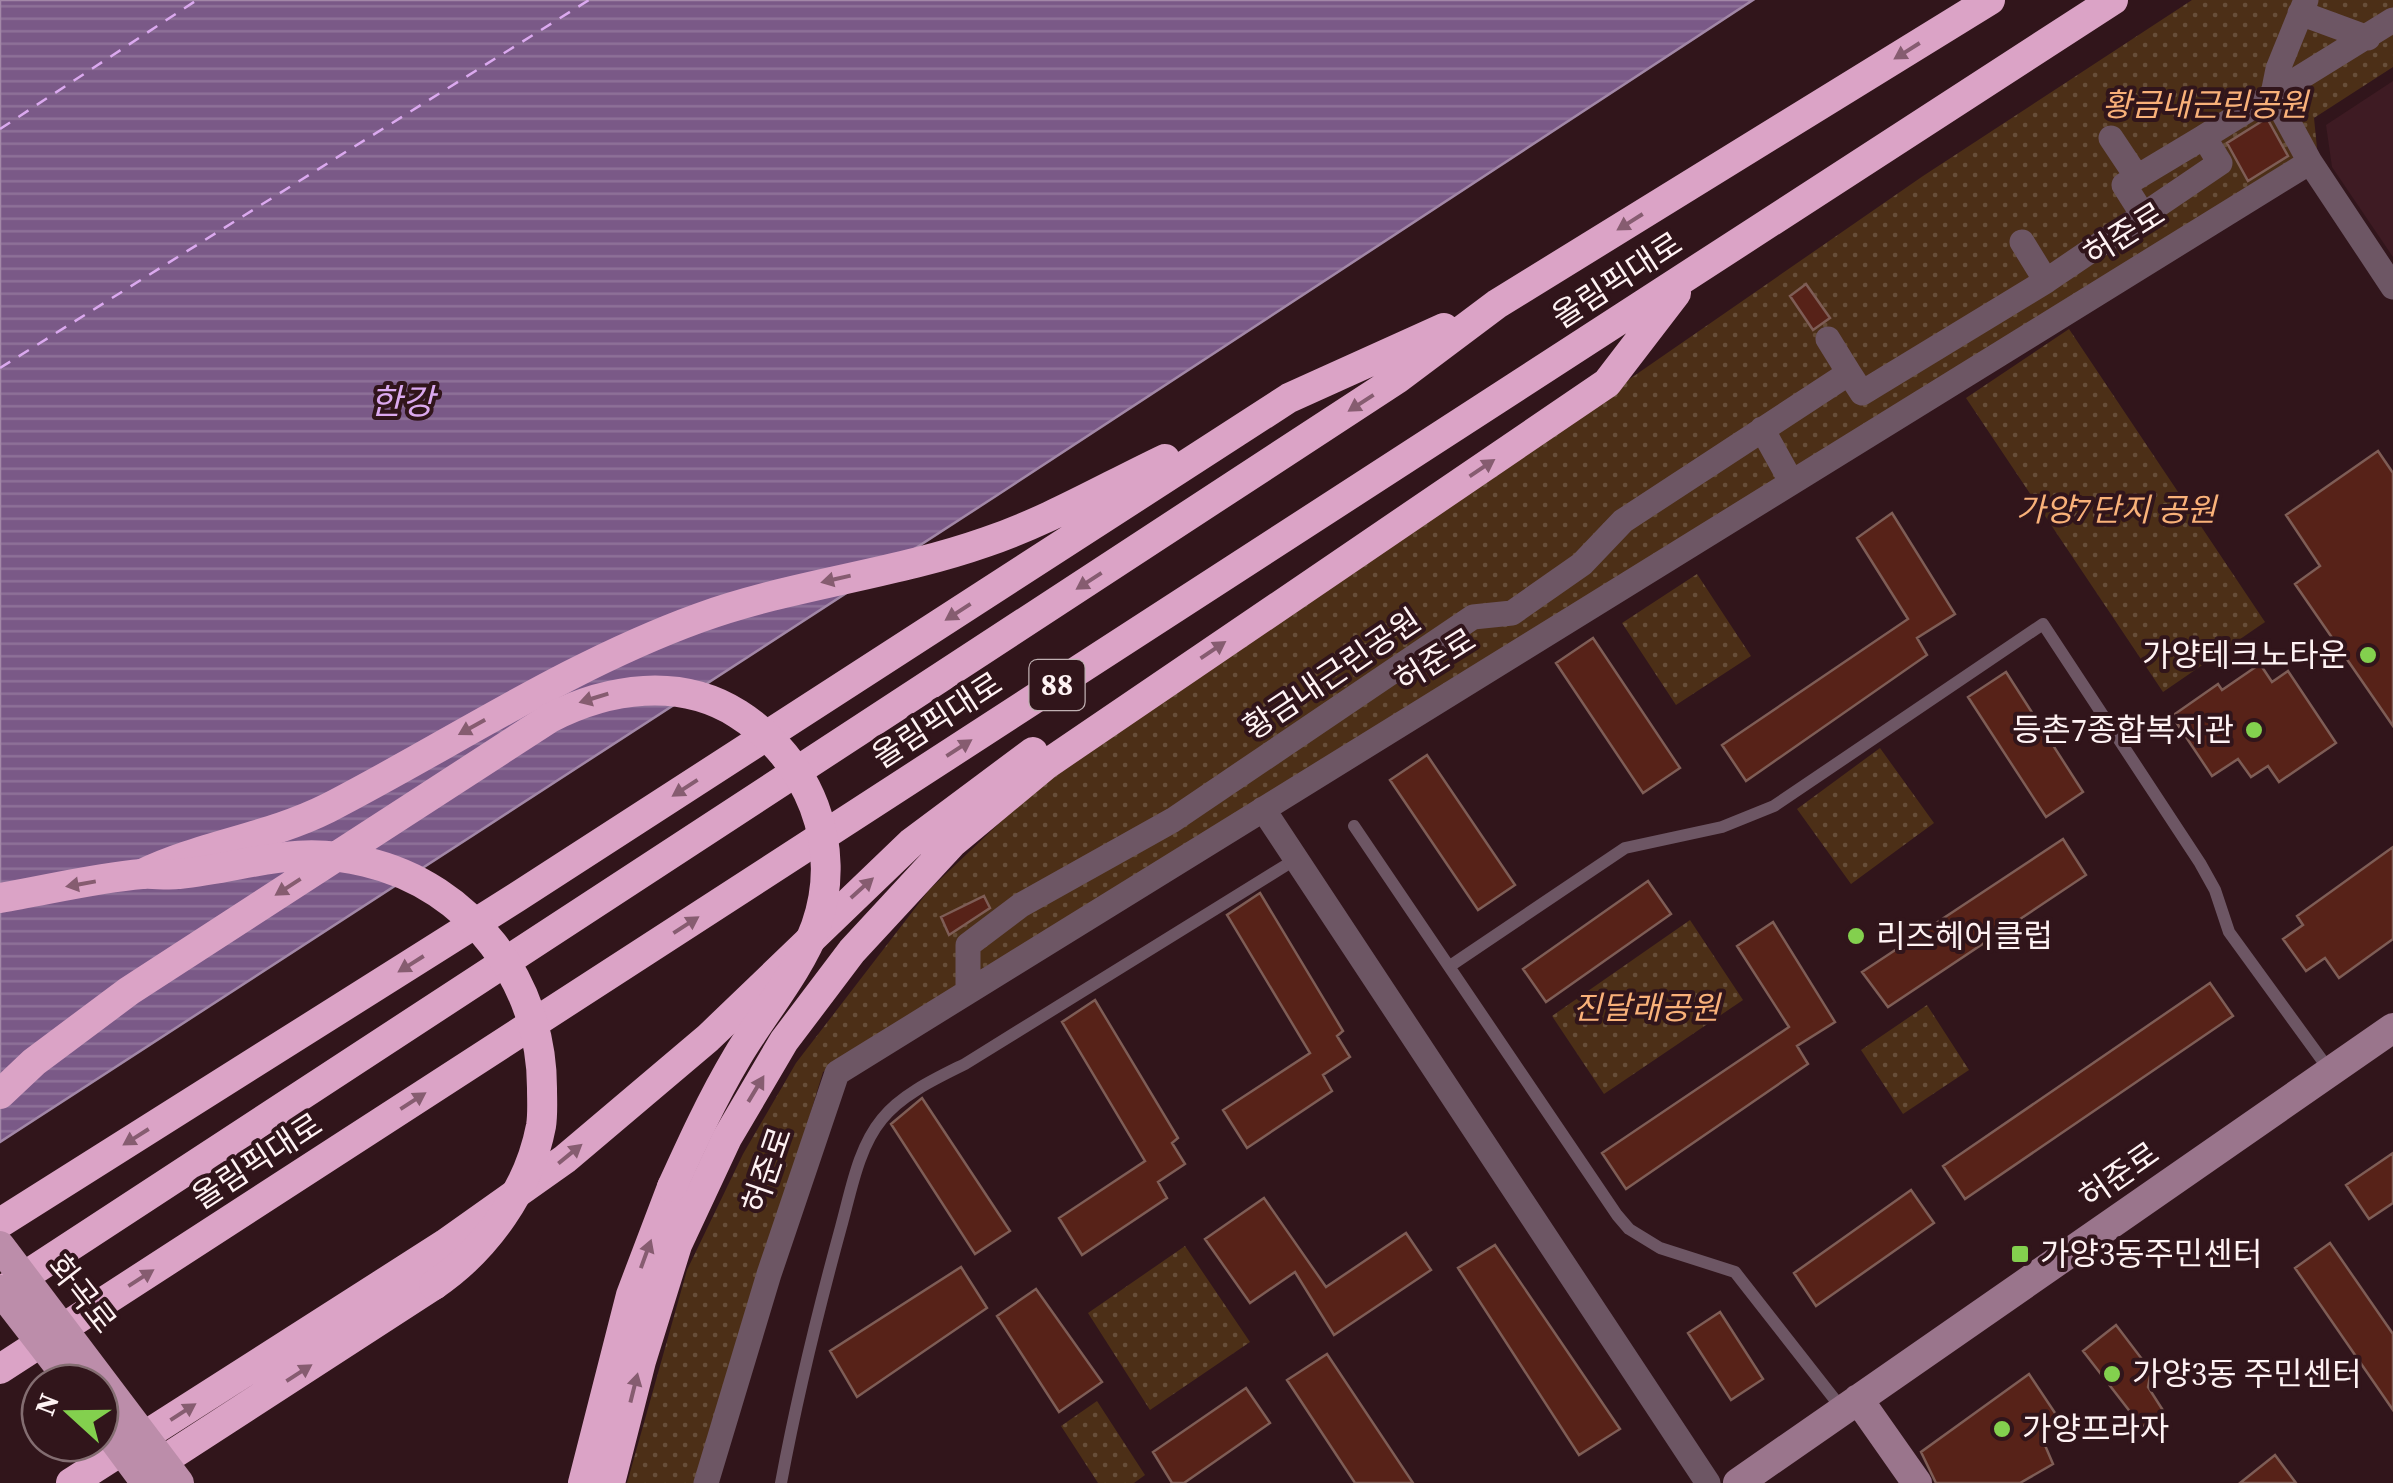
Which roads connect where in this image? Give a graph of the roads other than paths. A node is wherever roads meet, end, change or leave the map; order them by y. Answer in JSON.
{"nodes":[{"id":1,"x":1990,"y":0,"type":"edge"},
{"id":2,"x":2113,"y":0,"type":"edge"},
{"id":3,"x":2303,"y":6,"type":"edge"},
{"id":4,"x":2393,"y":20,"type":"edge"},
{"id":5,"x":2368,"y":38,"type":"junction"},
{"id":6,"x":2273,"y":94,"type":"junction"},
{"id":7,"x":2204,"y":137,"type":"junction"},
{"id":8,"x":2111,"y":138,"type":"dead end"},
{"id":9,"x":2310,"y":162,"type":"junction"},
{"id":10,"x":2220,"y":163,"type":"junction"},
{"id":11,"x":2136,"y":177,"type":"junction"},
{"id":12,"x":2244,"y":200,"type":"junction"},
{"id":13,"x":2143,"y":215,"type":"junction"},
{"id":14,"x":2022,"y":252,"type":"dead end"},
{"id":15,"x":1691,"y":274,"type":"junction"},
{"id":16,"x":2046,"y":280,"type":"junction"},
{"id":17,"x":2393,"y":288,"type":"edge"},
{"id":18,"x":1497,"y":304,"type":"junction"},
{"id":19,"x":1828,"y":339,"type":"dead end"},
{"id":20,"x":1849,"y":373,"type":"junction"},
{"id":21,"x":1289,"y":398,"type":"junction"},
{"id":22,"x":1762,"y":429,"type":"junction"},
{"id":23,"x":1791,"y":481,"type":"junction"},
{"id":24,"x":1156,"y":688,"type":"junction"},
{"id":25,"x":1262,"y":809,"type":"junction"},
{"id":26,"x":1354,"y":826,"type":"dead end"},
{"id":27,"x":1296,"y":860,"type":"junction"},
{"id":28,"x":142,"y":874,"type":"junction"},
{"id":29,"x":0,"y":898,"type":"edge"},
{"id":30,"x":1450,"y":966,"type":"junction"},
{"id":31,"x":968,"y":991,"type":"junction"},
{"id":32,"x":2393,"y":1028,"type":"edge"},
{"id":33,"x":2330,"y":1071,"type":"junction"},
{"id":34,"x":0,"y":1094,"type":"edge"},
{"id":35,"x":0,"y":1222,"type":"edge"},
{"id":36,"x":0,"y":1246,"type":"edge"},
{"id":37,"x":0,"y":1291,"type":"edge"},
{"id":38,"x":57,"y":1363,"type":"edge"},
{"id":39,"x":0,"y":1369,"type":"edge"},
{"id":40,"x":1851,"y":1405,"type":"junction"},
{"id":41,"x":120,"y":1448,"type":"edge"},
{"id":42,"x":71,"y":1483,"type":"edge"},
{"id":43,"x":128,"y":1483,"type":"edge"},
{"id":44,"x":146,"y":1483,"type":"edge"},
{"id":45,"x":179,"y":1483,"type":"edge"},
{"id":46,"x":583,"y":1483,"type":"edge"},
{"id":47,"x":610,"y":1483,"type":"edge"},
{"id":48,"x":706,"y":1483,"type":"edge"},
{"id":49,"x":781,"y":1483,"type":"edge"},
{"id":50,"x":1708,"y":1483,"type":"edge"},
{"id":51,"x":1738,"y":1483,"type":"edge"},
{"id":52,"x":1916,"y":1483,"type":"edge"}],
"edges":[{"from":1,"to":18,"type":"highway","name":"올림픽대로","number":"88","one_way":true},
{"from":2,"to":15,"type":"highway","name":"올림픽대로","number":"88"},
{"from":3,"to":5,"type":"street"},
{"from":3,"to":6,"type":"street"},
{"from":4,"to":5,"type":"street"},
{"from":5,"to":6,"type":"street"},
{"from":6,"to":7,"type":"street"},
{"from":6,"to":9,"type":"street"},
{"from":7,"to":10,"type":"street"},
{"from":7,"to":11,"type":"street"},
{"from":8,"to":11,"type":"street"},
{"from":9,"to":12,"type":"street","name":"허준로"},
{"from":9,"to":17,"type":"street"},
{"from":10,"to":12,"type":"street"},
{"from":10,"to":13,"type":"street"},
{"from":11,"to":13,"type":"street"},
{"from":12,"to":23,"type":"street","name":"허준로"},
{"from":13,"to":16,"type":"street"},
{"from":14,"to":16,"type":"street"},
{"from":24,"to":15,"type":"highway","one_way":true},
{"from":39,"to":15,"type":"highway","name":"올림픽대로","number":"88","one_way":true},
{"from":16,"to":20,"type":"street"},
{"from":18,"to":21,"type":"highway"},
{"from":18,"to":37,"type":"highway","name":"올림픽대로","number":"88","one_way":true},
{"from":19,"to":20,"type":"street"},
{"from":20,"to":22,"type":"street","name":"황금내근린공원"},
{"from":21,"to":28,"type":"highway","one_way":true},
{"from":21,"to":35,"type":"highway","one_way":true},
{"from":22,"to":23,"type":"street"},
{"from":22,"to":31,"type":"street","name":"황금내근린공원"},
{"from":23,"to":25,"type":"street","name":"허준로"},
{"from":42,"to":24,"type":"highway","one_way":true},
{"from":47,"to":24,"type":"highway","one_way":true},
{"from":25,"to":27,"type":"street"},
{"from":25,"to":31,"type":"street","name":"허준로"},
{"from":26,"to":30,"type":"lane"},
{"from":27,"to":49,"type":"lane"},
{"from":27,"to":50,"type":"street"},
{"from":28,"to":29,"type":"highway","one_way":true,"bridge":true},
{"from":43,"to":28,"type":"highway","one_way":true,"bridge":true},
{"from":30,"to":33,"type":"lane"},
{"from":30,"to":40,"type":"lane"},
{"from":31,"to":48,"type":"street","name":"허준로"},
{"from":32,"to":33,"type":"street","name":"허준로"},
{"from":33,"to":40,"type":"street","name":"허준로"},
{"from":46,"to":34,"type":"highway","one_way":true,"bridge":true},
{"from":36,"to":45,"type":"main road","name":"화곡로","bridge":true},
{"from":37,"to":38,"type":"main road","name":"화곡로","bridge":true},
{"from":40,"to":51,"type":"street","name":"허준로"},
{"from":40,"to":52,"type":"street"},
{"from":41,"to":44,"type":"main road","bridge":true}]}
